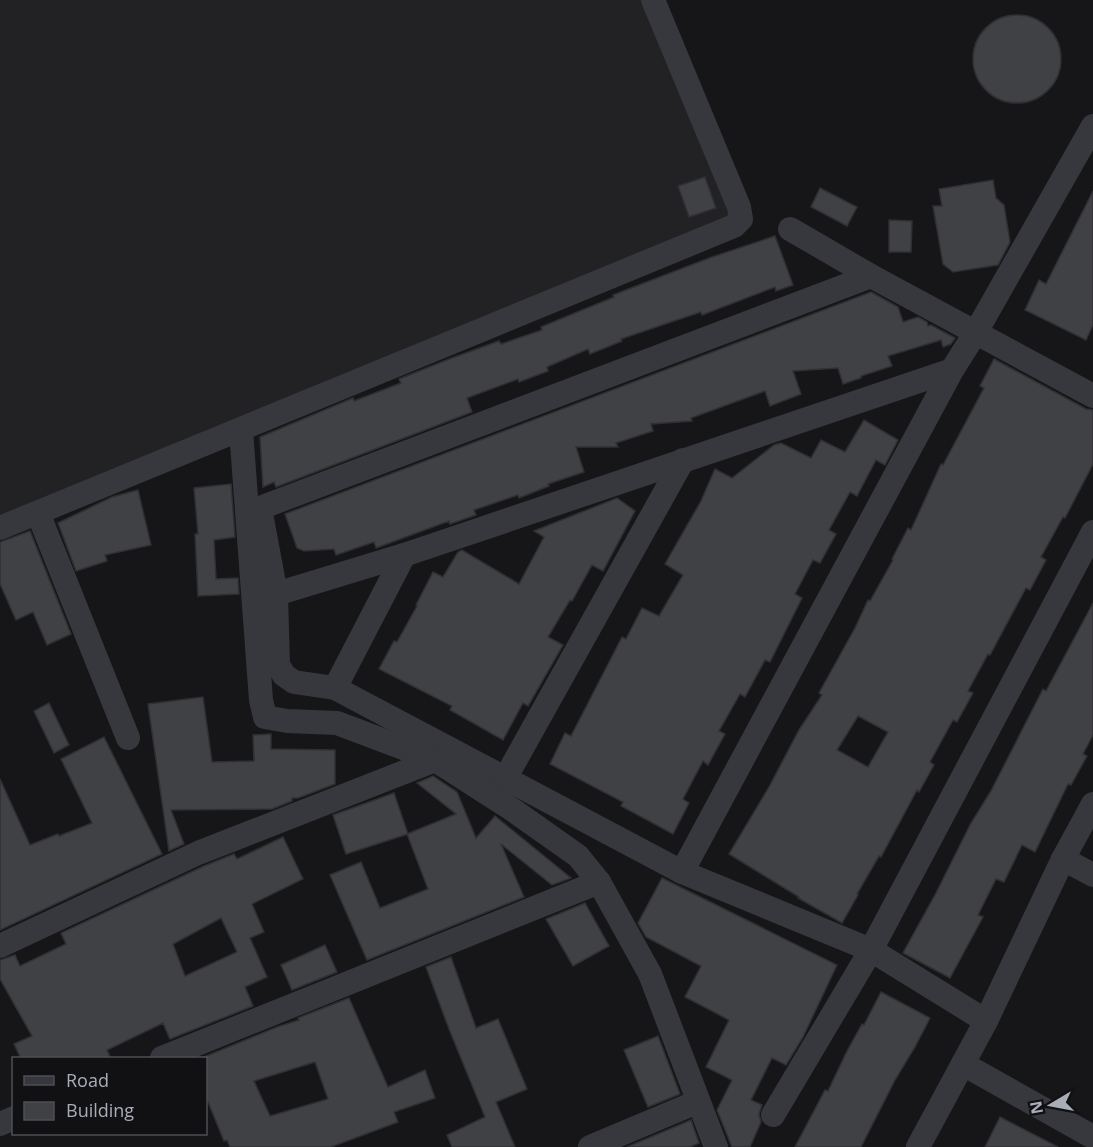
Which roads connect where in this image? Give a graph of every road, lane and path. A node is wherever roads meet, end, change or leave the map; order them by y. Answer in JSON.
{"nodes":[{"id":1,"x":653,"y":0,"type":"edge"},
{"id":2,"x":1093,"y":126,"type":"edge"},
{"id":3,"x":790,"y":229,"type":"dead end"},
{"id":4,"x":871,"y":276,"type":"junction"},
{"id":5,"x":976,"y":332,"type":"junction"},
{"id":6,"x":952,"y":370,"type":"junction"},
{"id":7,"x":1093,"y":396,"type":"edge"},
{"id":8,"x":241,"y":430,"type":"junction"},
{"id":9,"x":683,"y":460,"type":"junction"},
{"id":10,"x":38,"y":513,"type":"junction"},
{"id":11,"x":0,"y":528,"type":"edge"},
{"id":12,"x":1093,"y":532,"type":"edge"},
{"id":13,"x":404,"y":555,"type":"junction"},
{"id":14,"x":276,"y":594,"type":"junction"},
{"id":15,"x":334,"y":688,"type":"junction"},
{"id":16,"x":128,"y":738,"type":"dead end"},
{"id":17,"x":435,"y":760,"type":"junction"},
{"id":18,"x":506,"y":777,"type":"junction"},
{"id":19,"x":1093,"y":804,"type":"edge"},
{"id":20,"x":1063,"y":859,"type":"junction"},
{"id":21,"x":682,"y":872,"type":"junction"},
{"id":22,"x":1093,"y":875,"type":"edge"},
{"id":23,"x":599,"y":882,"type":"junction"},
{"id":24,"x":0,"y":946,"type":"edge"},
{"id":25,"x":872,"y":950,"type":"junction"},
{"id":26,"x":986,"y":1021,"type":"junction"},
{"id":27,"x":167,"y":1057,"type":"edge"},
{"id":28,"x":963,"y":1064,"type":"junction"},
{"id":29,"x":697,"y":1102,"type":"junction"},
{"id":30,"x":773,"y":1115,"type":"dead end"},
{"id":31,"x":1093,"y":1137,"type":"edge"},
{"id":32,"x":591,"y":1147,"type":"edge"},
{"id":33,"x":716,"y":1147,"type":"edge"},
{"id":34,"x":918,"y":1147,"type":"edge"}],
"edges":[{"from":1,"to":8,"type":"street"},
{"from":2,"to":5,"type":"street"},
{"from":3,"to":4,"type":"street"},
{"from":4,"to":5,"type":"street"},
{"from":4,"to":14,"type":"street"},
{"from":5,"to":6,"type":"street"},
{"from":5,"to":7,"type":"street"},
{"from":6,"to":9,"type":"street"},
{"from":6,"to":21,"type":"street"},
{"from":8,"to":10,"type":"street"},
{"from":8,"to":17,"type":"street"},
{"from":9,"to":13,"type":"street"},
{"from":9,"to":18,"type":"street"},
{"from":10,"to":11,"type":"street"},
{"from":10,"to":16,"type":"street"},
{"from":12,"to":25,"type":"street"},
{"from":13,"to":14,"type":"street"},
{"from":13,"to":15,"type":"street"},
{"from":14,"to":15,"type":"street"},
{"from":15,"to":18,"type":"street"},
{"from":17,"to":23,"type":"street"},
{"from":17,"to":24,"type":"street"},
{"from":18,"to":21,"type":"street"},
{"from":19,"to":20,"type":"street"},
{"from":20,"to":22,"type":"street"},
{"from":20,"to":26,"type":"street"},
{"from":21,"to":25,"type":"street"},
{"from":23,"to":27,"type":"street"},
{"from":23,"to":29,"type":"street"},
{"from":25,"to":26,"type":"street"},
{"from":25,"to":30,"type":"street"},
{"from":26,"to":28,"type":"street"},
{"from":28,"to":31,"type":"street"},
{"from":28,"to":34,"type":"street"},
{"from":29,"to":32,"type":"street"},
{"from":29,"to":33,"type":"street"}]}
